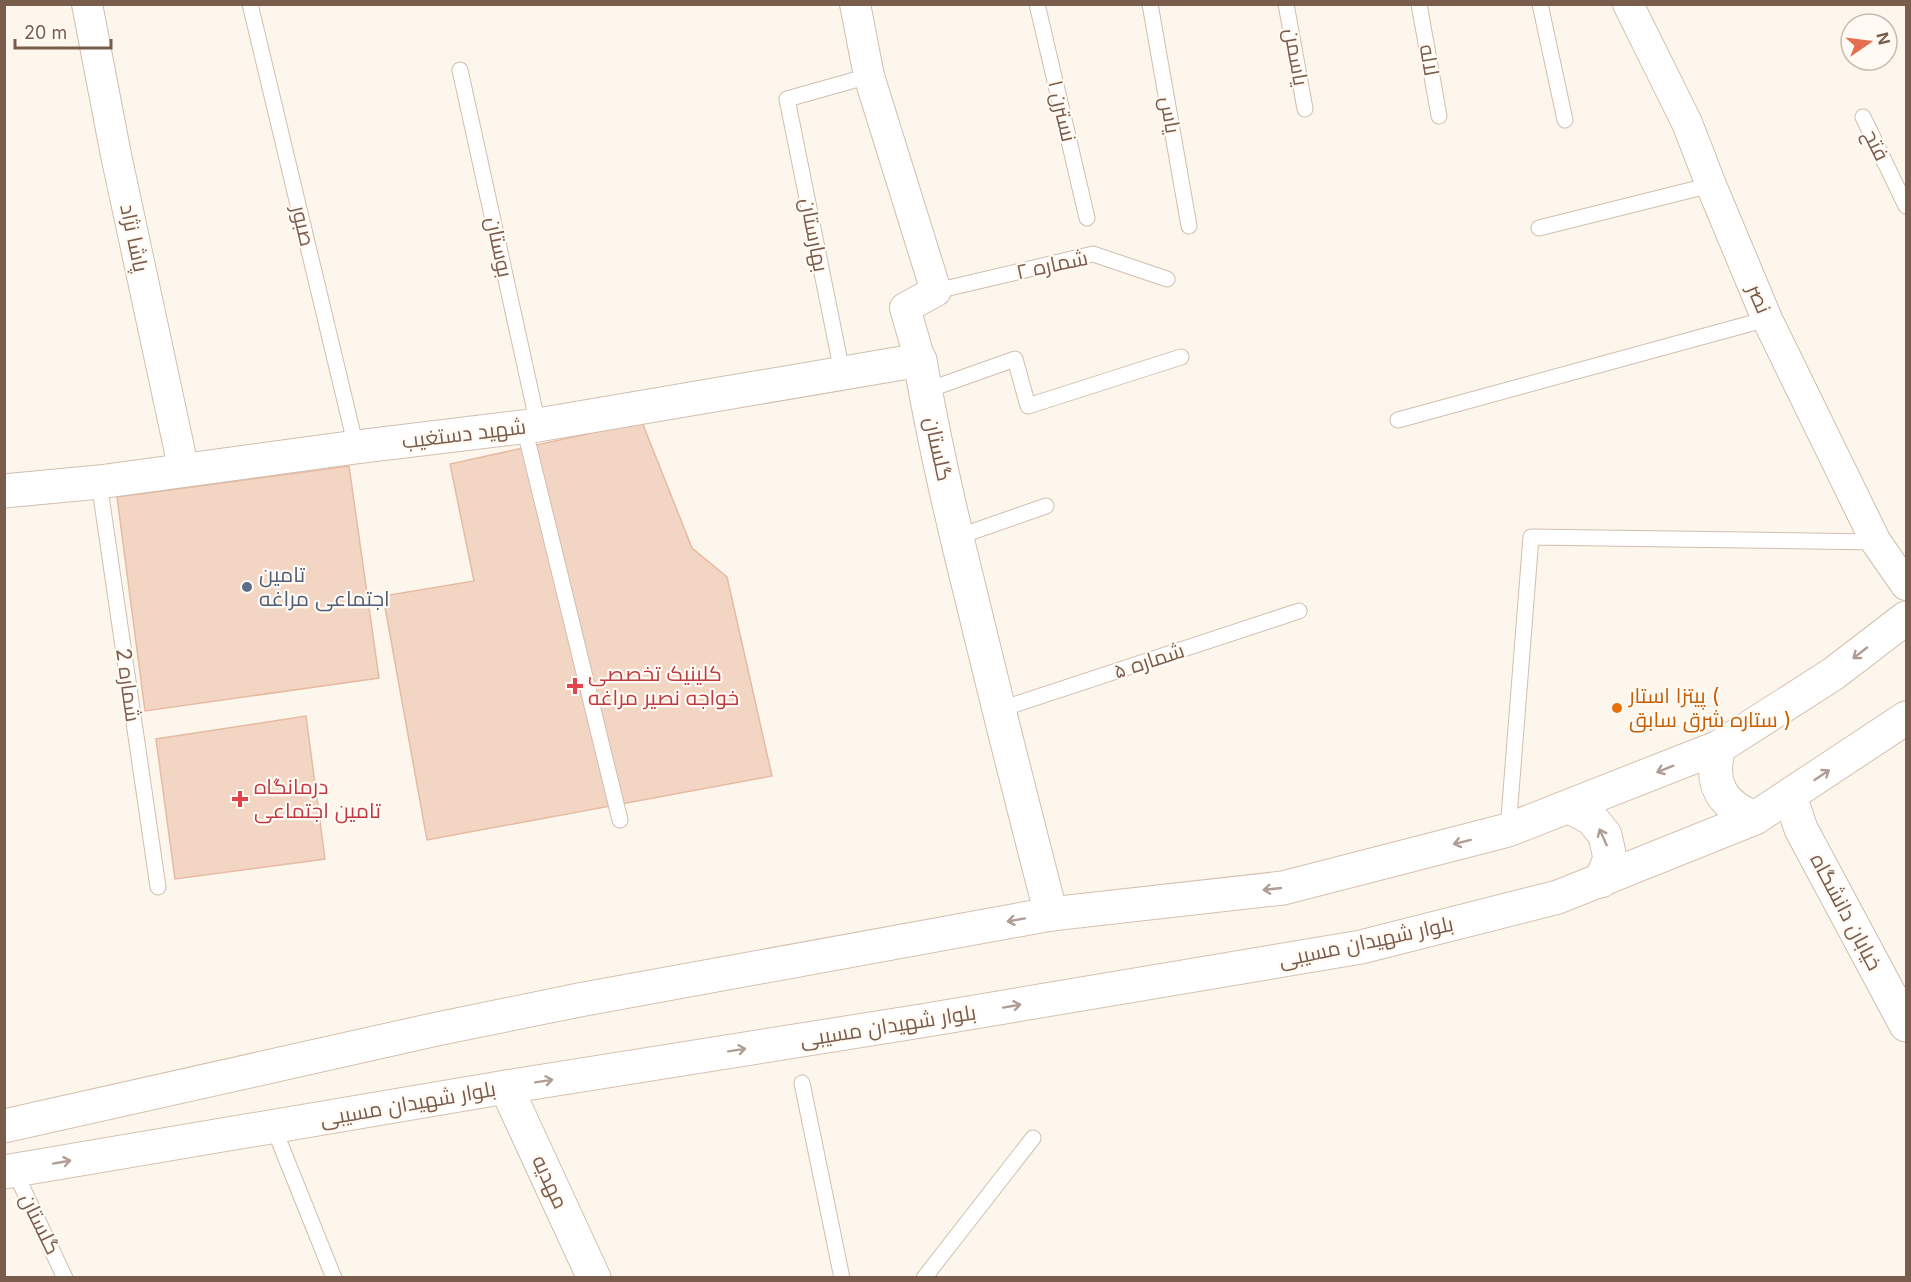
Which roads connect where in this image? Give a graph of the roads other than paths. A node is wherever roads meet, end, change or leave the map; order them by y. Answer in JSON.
{"nodes":[{"id":1,"x":87,"y":4,"type":"edge"},
{"id":2,"x":250,"y":4,"type":"edge"},
{"id":3,"x":855,"y":4,"type":"edge"},
{"id":4,"x":1037,"y":4,"type":"edge"},
{"id":5,"x":1150,"y":4,"type":"edge"},
{"id":6,"x":1286,"y":4,"type":"edge"},
{"id":7,"x":1419,"y":4,"type":"edge"},
{"id":8,"x":1540,"y":4,"type":"edge"},
{"id":9,"x":1628,"y":4,"type":"edge"},
{"id":10,"x":460,"y":70,"type":"dead end"},
{"id":11,"x":869,"y":76,"type":"junction"},
{"id":12,"x":1305,"y":110,"type":"dead end"},
{"id":13,"x":1439,"y":116,"type":"dead end"},
{"id":14,"x":1863,"y":117,"type":"dead end"},
{"id":15,"x":1565,"y":120,"type":"dead end"},
{"id":16,"x":1711,"y":185,"type":"junction"},
{"id":17,"x":1906,"y":206,"type":"edge"},
{"id":18,"x":1087,"y":218,"type":"dead end"},
{"id":19,"x":1189,"y":226,"type":"dead end"},
{"id":20,"x":1539,"y":228,"type":"dead end"},
{"id":21,"x":1167,"y":279,"type":"dead end"},
{"id":22,"x":936,"y":291,"type":"junction"},
{"id":23,"x":1767,"y":319,"type":"junction"},
{"id":24,"x":1181,"y":357,"type":"dead end"},
{"id":25,"x":842,"y":372,"type":"junction"},
{"id":26,"x":923,"y":375,"type":"junction"},
{"id":27,"x":1398,"y":420,"type":"dead end"},
{"id":28,"x":531,"y":426,"type":"junction"},
{"id":29,"x":356,"y":447,"type":"junction"},
{"id":30,"x":184,"y":471,"type":"junction"},
{"id":31,"x":99,"y":482,"type":"junction"},
{"id":32,"x":4,"y":491,"type":"edge"},
{"id":33,"x":1046,"y":506,"type":"dead end"},
{"id":34,"x":957,"y":537,"type":"junction"},
{"id":35,"x":1876,"y":542,"type":"junction"},
{"id":36,"x":1906,"y":585,"type":"edge"},
{"id":37,"x":1299,"y":611,"type":"dead end"},
{"id":38,"x":1906,"y":618,"type":"edge"},
{"id":39,"x":998,"y":710,"type":"junction"},
{"id":40,"x":1906,"y":718,"type":"edge"},
{"id":41,"x":1719,"y":747,"type":"junction"},
{"id":42,"x":1790,"y":796,"type":"junction"},
{"id":43,"x":1570,"y":807,"type":"junction"},
{"id":44,"x":1755,"y":818,"type":"junction"},
{"id":45,"x":620,"y":820,"type":"dead end"},
{"id":46,"x":1508,"y":830,"type":"junction"},
{"id":47,"x":1601,"y":881,"type":"junction"},
{"id":48,"x":158,"y":887,"type":"dead end"},
{"id":49,"x":1051,"y":914,"type":"junction"},
{"id":50,"x":1906,"y":1026,"type":"edge"},
{"id":51,"x":802,"y":1083,"type":"dead end"},
{"id":52,"x":506,"y":1087,"type":"junction"},
{"id":53,"x":4,"y":1126,"type":"edge"},
{"id":54,"x":273,"y":1126,"type":"junction"},
{"id":55,"x":1033,"y":1138,"type":"dead end"},
{"id":56,"x":9,"y":1171,"type":"edge"},
{"id":57,"x":66,"y":1278,"type":"edge"},
{"id":58,"x":334,"y":1278,"type":"edge"},
{"id":59,"x":594,"y":1278,"type":"edge"},
{"id":60,"x":842,"y":1278,"type":"edge"},
{"id":61,"x":924,"y":1278,"type":"edge"}],
"edges":[{"from":1,"to":30,"type":"street","name":"پاشا نژاد"},
{"from":2,"to":29,"type":"lane","name":"صبور"},
{"from":3,"to":11,"type":"street"},
{"from":4,"to":18,"type":"lane","name":"نسترن ۱"},
{"from":5,"to":19,"type":"lane","name":"یاس"},
{"from":6,"to":12,"type":"lane","name":"یاسمن"},
{"from":7,"to":13,"type":"lane","name":"لاله"},
{"from":8,"to":15,"type":"lane"},
{"from":9,"to":16,"type":"street","name":"نصر"},
{"from":10,"to":28,"type":"lane","name":"بوستان"},
{"from":11,"to":22,"type":"street"},
{"from":11,"to":25,"type":"lane","name":"بهارستان"},
{"from":14,"to":17,"type":"lane","name":"فتح"},
{"from":16,"to":20,"type":"lane"},
{"from":16,"to":23,"type":"street","name":"نصر"},
{"from":21,"to":22,"type":"lane","name":"شماره ۲"},
{"from":22,"to":26,"type":"street","name":"گلستان"},
{"from":23,"to":27,"type":"lane"},
{"from":23,"to":35,"type":"street","name":"نصر"},
{"from":24,"to":26,"type":"lane"},
{"from":25,"to":26,"type":"main road","name":"شهید دستغیب"},
{"from":25,"to":28,"type":"main road","name":"شهید دستغیب"},
{"from":26,"to":34,"type":"main road","name":"گلستان"},
{"from":28,"to":29,"type":"main road","name":"شهید دستغیب"},
{"from":28,"to":45,"type":"lane","name":"بوستان"},
{"from":29,"to":30,"type":"main road","name":"شهید دستغیب"},
{"from":30,"to":31,"type":"main road","name":"شهید دستغیب"},
{"from":31,"to":32,"type":"main road","name":"شهید دستغیب"},
{"from":31,"to":48,"type":"lane","name":"شماره 2"},
{"from":33,"to":34,"type":"lane"},
{"from":34,"to":39,"type":"main road","name":"گلستان"},
{"from":35,"to":36,"type":"street","name":"نصر"},
{"from":35,"to":46,"type":"lane"},
{"from":37,"to":39,"type":"lane","name":"شماره ۵"},
{"from":38,"to":41,"type":"main road","one_way":true},
{"from":39,"to":49,"type":"main road","name":"گلستان"},
{"from":42,"to":40,"type":"main road","name":"بلوار شهیدان مسیبی","one_way":true},
{"from":41,"to":43,"type":"main road","one_way":true},
{"from":41,"to":44,"type":"main road"},
{"from":42,"to":44,"type":"main road","name":"بلوار شهیدان مسیبی"},
{"from":42,"to":50,"type":"main road","name":"خیابان دانشگاه"},
{"from":43,"to":46,"type":"main road"},
{"from":47,"to":43,"type":"main road","one_way":true},
{"from":44,"to":47,"type":"main road","name":"بلوار شهیدان مسیبی"},
{"from":46,"to":49,"type":"main road","one_way":true},
{"from":52,"to":47,"type":"main road","name":"بلوار شهیدان مسیبی","one_way":true},
{"from":49,"to":53,"type":"main road","one_way":true},
{"from":51,"to":60,"type":"lane"},
{"from":52,"to":54,"type":"main road","name":"بلوار شهیدان مسیبی"},
{"from":52,"to":59,"type":"main road","name":"مهدیه"},
{"from":56,"to":54,"type":"main road","name":"بلوار شهیدان مسیبی","one_way":true},
{"from":54,"to":58,"type":"lane"},
{"from":55,"to":61,"type":"lane"},
{"from":56,"to":57,"type":"lane","name":"گلستان"}]}
